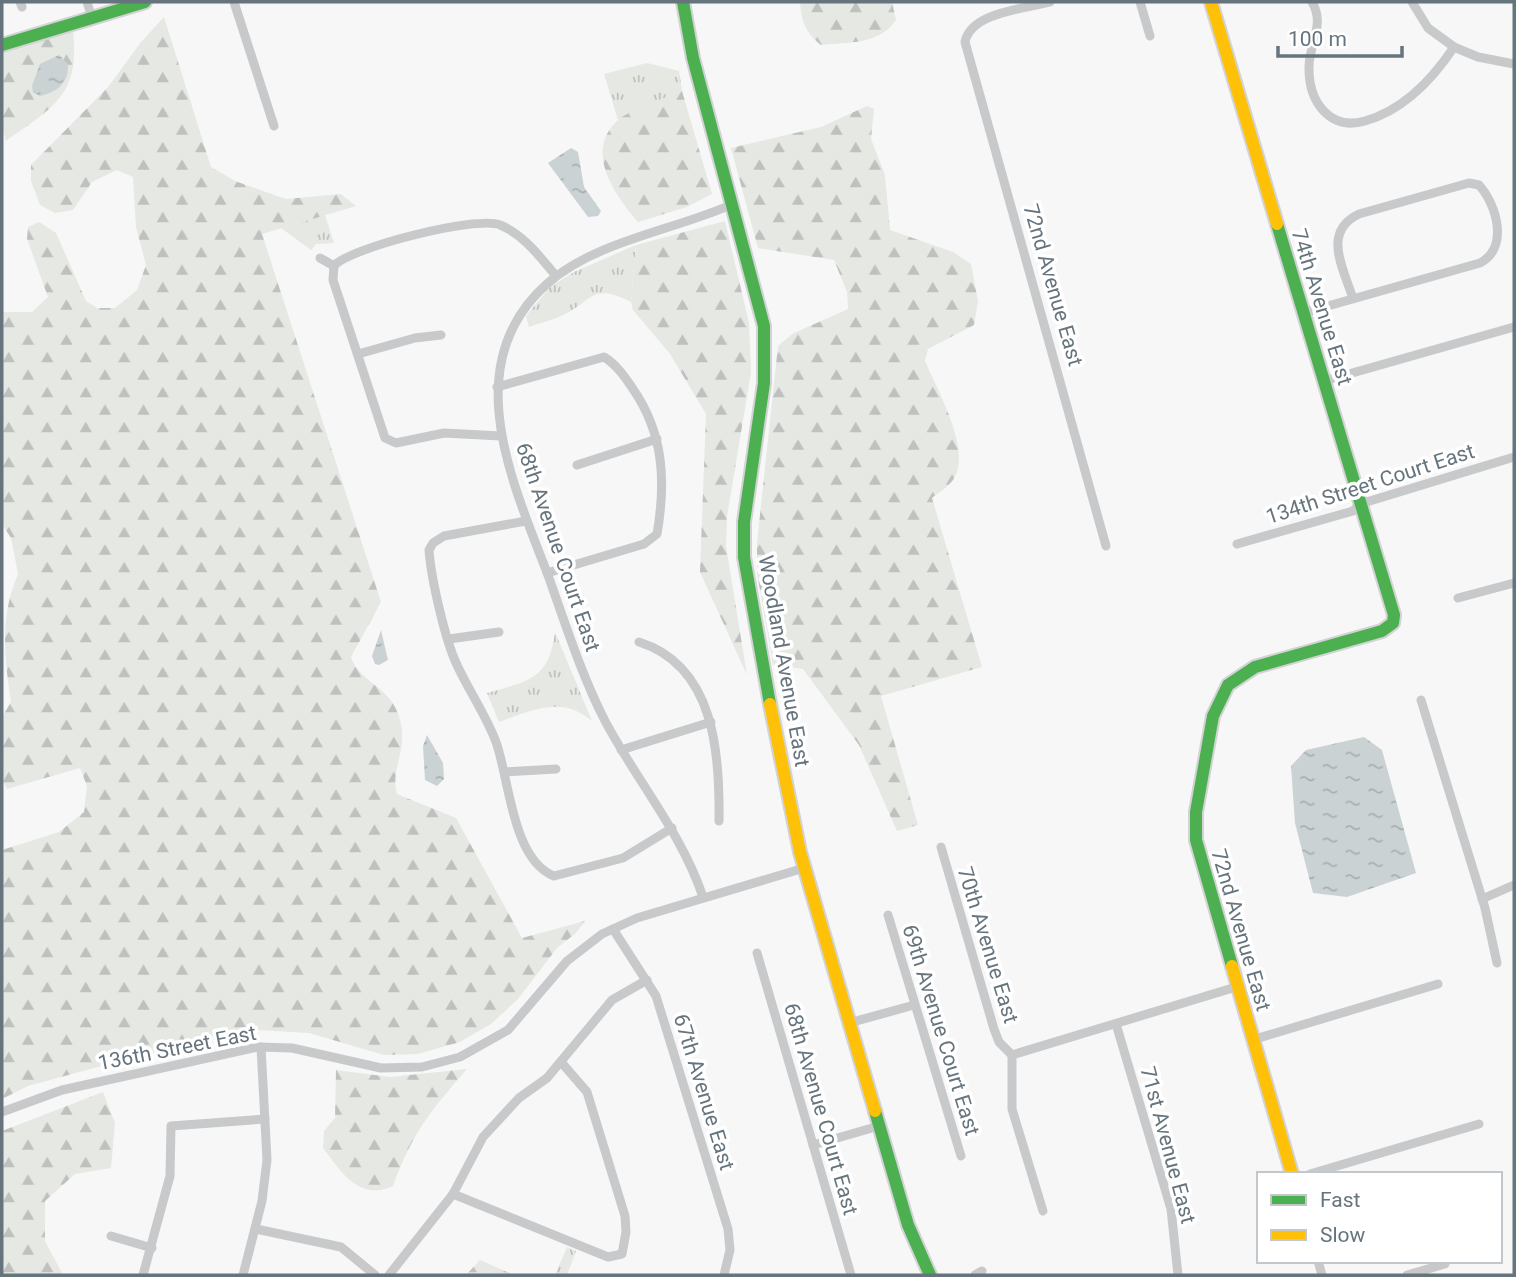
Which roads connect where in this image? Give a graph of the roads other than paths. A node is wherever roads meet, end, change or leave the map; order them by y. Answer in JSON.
{"nodes":[{"id":1,"x":87,"y":2,"type":"edge"},
{"id":2,"x":145,"y":2,"type":"edge"},
{"id":3,"x":234,"y":2,"type":"edge"},
{"id":4,"x":683,"y":2,"type":"edge"},
{"id":5,"x":1050,"y":2,"type":"edge"},
{"id":6,"x":1140,"y":2,"type":"edge"},
{"id":7,"x":1213,"y":2,"type":"edge"},
{"id":8,"x":1312,"y":2,"type":"edge"},
{"id":9,"x":1412,"y":2,"type":"edge"},
{"id":10,"x":1029,"y":5,"type":"edge"},
{"id":11,"x":92,"y":18,"type":"junction"},
{"id":12,"x":1150,"y":36,"type":"dead end"},
{"id":13,"x":2,"y":45,"type":"edge"},
{"id":14,"x":1454,"y":47,"type":"junction"},
{"id":15,"x":1514,"y":64,"type":"edge"},
{"id":16,"x":274,"y":126,"type":"dead end"},
{"id":17,"x":733,"y":204,"type":"junction"},
{"id":18,"x":320,"y":258,"type":"dead end"},
{"id":19,"x":334,"y":266,"type":"junction"},
{"id":20,"x":556,"y":276,"type":"junction"},
{"id":21,"x":1353,"y":299,"type":"junction"},
{"id":22,"x":1303,"y":313,"type":"junction"},
{"id":23,"x":1514,"y":327,"type":"edge"},
{"id":24,"x":441,"y":335,"type":"dead end"},
{"id":25,"x":358,"y":354,"type":"junction"},
{"id":26,"x":1324,"y":381,"type":"junction"},
{"id":27,"x":497,"y":387,"type":"junction"},
{"id":28,"x":501,"y":436,"type":"junction"},
{"id":29,"x":657,"y":439,"type":"junction"},
{"id":30,"x":1514,"y":457,"type":"edge"},
{"id":31,"x":577,"y":465,"type":"dead end"},
{"id":32,"x":1360,"y":504,"type":"junction"},
{"id":33,"x":526,"y":521,"type":"junction"},
{"id":34,"x":1237,"y":544,"type":"dead end"},
{"id":35,"x":1106,"y":546,"type":"dead end"},
{"id":36,"x":547,"y":573,"type":"junction"},
{"id":37,"x":1514,"y":583,"type":"edge"},
{"id":38,"x":1458,"y":598,"type":"dead end"},
{"id":39,"x":499,"y":632,"type":"dead end"},
{"id":40,"x":449,"y":639,"type":"junction"},
{"id":41,"x":639,"y":642,"type":"dead end"},
{"id":42,"x":1221,"y":695,"type":"joint"},
{"id":43,"x":1421,"y":700,"type":"dead end"},
{"id":44,"x":711,"y":722,"type":"junction"},
{"id":45,"x":621,"y":750,"type":"junction"},
{"id":46,"x":556,"y":769,"type":"dead end"},
{"id":47,"x":505,"y":772,"type":"junction"},
{"id":48,"x":719,"y":821,"type":"dead end"},
{"id":49,"x":671,"y":828,"type":"junction"},
{"id":50,"x":941,"y":847,"type":"dead end"},
{"id":51,"x":804,"y":868,"type":"junction"},
{"id":52,"x":1514,"y":885,"type":"edge"},
{"id":53,"x":702,"y":897,"type":"junction"},
{"id":54,"x":1482,"y":899,"type":"junction"},
{"id":55,"x":888,"y":915,"type":"dead end"},
{"id":56,"x":613,"y":929,"type":"junction"},
{"id":57,"x":757,"y":953,"type":"dead end"},
{"id":58,"x":1497,"y":963,"type":"dead end"},
{"id":59,"x":647,"y":981,"type":"junction"},
{"id":60,"x":1438,"y":984,"type":"dead end"},
{"id":61,"x":1236,"y":988,"type":"junction"},
{"id":62,"x":915,"y":1005,"type":"junction"},
{"id":63,"x":849,"y":1023,"type":"junction"},
{"id":64,"x":1116,"y":1024,"type":"junction"},
{"id":65,"x":1252,"y":1040,"type":"junction"},
{"id":66,"x":261,"y":1047,"type":"junction"},
{"id":67,"x":1012,"y":1055,"type":"junction"},
{"id":68,"x":561,"y":1062,"type":"junction"},
{"id":69,"x":2,"y":1112,"type":"edge"},
{"id":70,"x":265,"y":1119,"type":"junction"},
{"id":71,"x":1479,"y":1124,"type":"dead end"},
{"id":72,"x":879,"y":1126,"type":"junction"},
{"id":73,"x":813,"y":1145,"type":"junction"},
{"id":74,"x":961,"y":1156,"type":"dead end"},
{"id":75,"x":1291,"y":1172,"type":"edge"},
{"id":76,"x":1317,"y":1172,"type":"edge"},
{"id":77,"x":453,"y":1194,"type":"junction"},
{"id":78,"x":1043,"y":1211,"type":"dead end"},
{"id":79,"x":256,"y":1229,"type":"junction"},
{"id":80,"x":111,"y":1236,"type":"dead end"},
{"id":81,"x":152,"y":1248,"type":"junction"},
{"id":82,"x":1445,"y":1264,"type":"dead end"},
{"id":83,"x":143,"y":1275,"type":"edge"},
{"id":84,"x":243,"y":1275,"type":"edge"},
{"id":85,"x":375,"y":1275,"type":"edge"},
{"id":86,"x":389,"y":1275,"type":"edge"},
{"id":87,"x":724,"y":1275,"type":"edge"},
{"id":88,"x":851,"y":1275,"type":"edge"},
{"id":89,"x":930,"y":1275,"type":"edge"},
{"id":90,"x":1178,"y":1275,"type":"edge"},
{"id":91,"x":1407,"y":1275,"type":"edge"}],
"edges":[{"from":1,"to":11,"type":"street"},
{"from":2,"to":11,"type":"street"},
{"from":3,"to":16,"type":"street"},
{"from":4,"to":17,"type":"street","name":"Woodland Avenue East"},
{"from":5,"to":10,"type":"street"},
{"from":6,"to":12,"type":"street"},
{"from":7,"to":22,"type":"street","name":"74th Avenue East"},
{"from":8,"to":14,"type":"street"},
{"from":9,"to":14,"type":"street"},
{"from":10,"to":35,"type":"street","name":"72nd Avenue East"},
{"from":11,"to":13,"type":"street"},
{"from":14,"to":15,"type":"street"},
{"from":17,"to":20,"type":"street","name":"68th Avenue Court East"},
{"from":17,"to":51,"type":"street","name":"Woodland Avenue East"},
{"from":18,"to":19,"type":"street"},
{"from":19,"to":20,"type":"street"},
{"from":19,"to":25,"type":"street"},
{"from":20,"to":27,"type":"street","name":"68th Avenue Court East"},
{"from":21,"to":21,"type":"street"},
{"from":21,"to":22,"type":"street"},
{"from":22,"to":26,"type":"street","name":"74th Avenue East"},
{"from":23,"to":26,"type":"street"},
{"from":24,"to":25,"type":"street"},
{"from":25,"to":28,"type":"street"},
{"from":26,"to":32,"type":"street","name":"74th Avenue East"},
{"from":27,"to":28,"type":"street","name":"68th Avenue Court East"},
{"from":27,"to":29,"type":"street"},
{"from":28,"to":33,"type":"street","name":"68th Avenue Court East"},
{"from":29,"to":31,"type":"street"},
{"from":29,"to":36,"type":"street"},
{"from":30,"to":32,"type":"street","name":"134th Street Court East"},
{"from":32,"to":34,"type":"street","name":"134th Street Court East"},
{"from":32,"to":42,"type":"street","name":"74th Avenue East"},
{"from":33,"to":36,"type":"street","name":"68th Avenue Court East"},
{"from":33,"to":40,"type":"street"},
{"from":36,"to":45,"type":"street","name":"68th Avenue Court East"},
{"from":37,"to":38,"type":"street"},
{"from":39,"to":40,"type":"street"},
{"from":40,"to":47,"type":"street"},
{"from":41,"to":44,"type":"street"},
{"from":42,"to":61,"type":"street","name":"72nd Avenue East"},
{"from":43,"to":54,"type":"street"},
{"from":44,"to":45,"type":"street"},
{"from":44,"to":48,"type":"street"},
{"from":45,"to":49,"type":"street","name":"68th Avenue Court East"},
{"from":46,"to":47,"type":"street"},
{"from":47,"to":49,"type":"street"},
{"from":49,"to":53,"type":"street","name":"68th Avenue Court East"},
{"from":50,"to":67,"type":"street","name":"70th Avenue East"},
{"from":51,"to":53,"type":"street","name":"136th Street East"},
{"from":51,"to":63,"type":"street","name":"Woodland Avenue East"},
{"from":52,"to":54,"type":"street"},
{"from":53,"to":56,"type":"street","name":"136th Street East"},
{"from":54,"to":58,"type":"street"},
{"from":55,"to":62,"type":"street","name":"69th Avenue Court East"},
{"from":56,"to":59,"type":"street","name":"67th Avenue East"},
{"from":56,"to":66,"type":"street","name":"136th Street East"},
{"from":57,"to":73,"type":"street","name":"68th Avenue Court East"},
{"from":59,"to":68,"type":"street"},
{"from":59,"to":87,"type":"street","name":"67th Avenue East"},
{"from":60,"to":65,"type":"street"},
{"from":61,"to":64,"type":"street"},
{"from":61,"to":65,"type":"street","name":"72nd Avenue East"},
{"from":62,"to":63,"type":"street"},
{"from":62,"to":74,"type":"street","name":"69th Avenue Court East"},
{"from":63,"to":72,"type":"street","name":"Woodland Avenue East"},
{"from":64,"to":67,"type":"street"},
{"from":64,"to":90,"type":"street","name":"71st Avenue East"},
{"from":65,"to":75,"type":"street","name":"72nd Avenue East"},
{"from":66,"to":69,"type":"street","name":"136th Street East"},
{"from":66,"to":70,"type":"street"},
{"from":67,"to":78,"type":"street","name":"70th Avenue East"},
{"from":68,"to":77,"type":"street"},
{"from":68,"to":77,"type":"street"},
{"from":70,"to":79,"type":"street"},
{"from":70,"to":81,"type":"street"},
{"from":71,"to":76,"type":"street"},
{"from":72,"to":73,"type":"street"},
{"from":72,"to":89,"type":"street","name":"Woodland Avenue East"},
{"from":73,"to":88,"type":"street","name":"68th Avenue Court East"},
{"from":77,"to":86,"type":"street"},
{"from":79,"to":84,"type":"street"},
{"from":79,"to":85,"type":"street"},
{"from":80,"to":81,"type":"street"},
{"from":81,"to":83,"type":"street"},
{"from":82,"to":91,"type":"street"}]}
